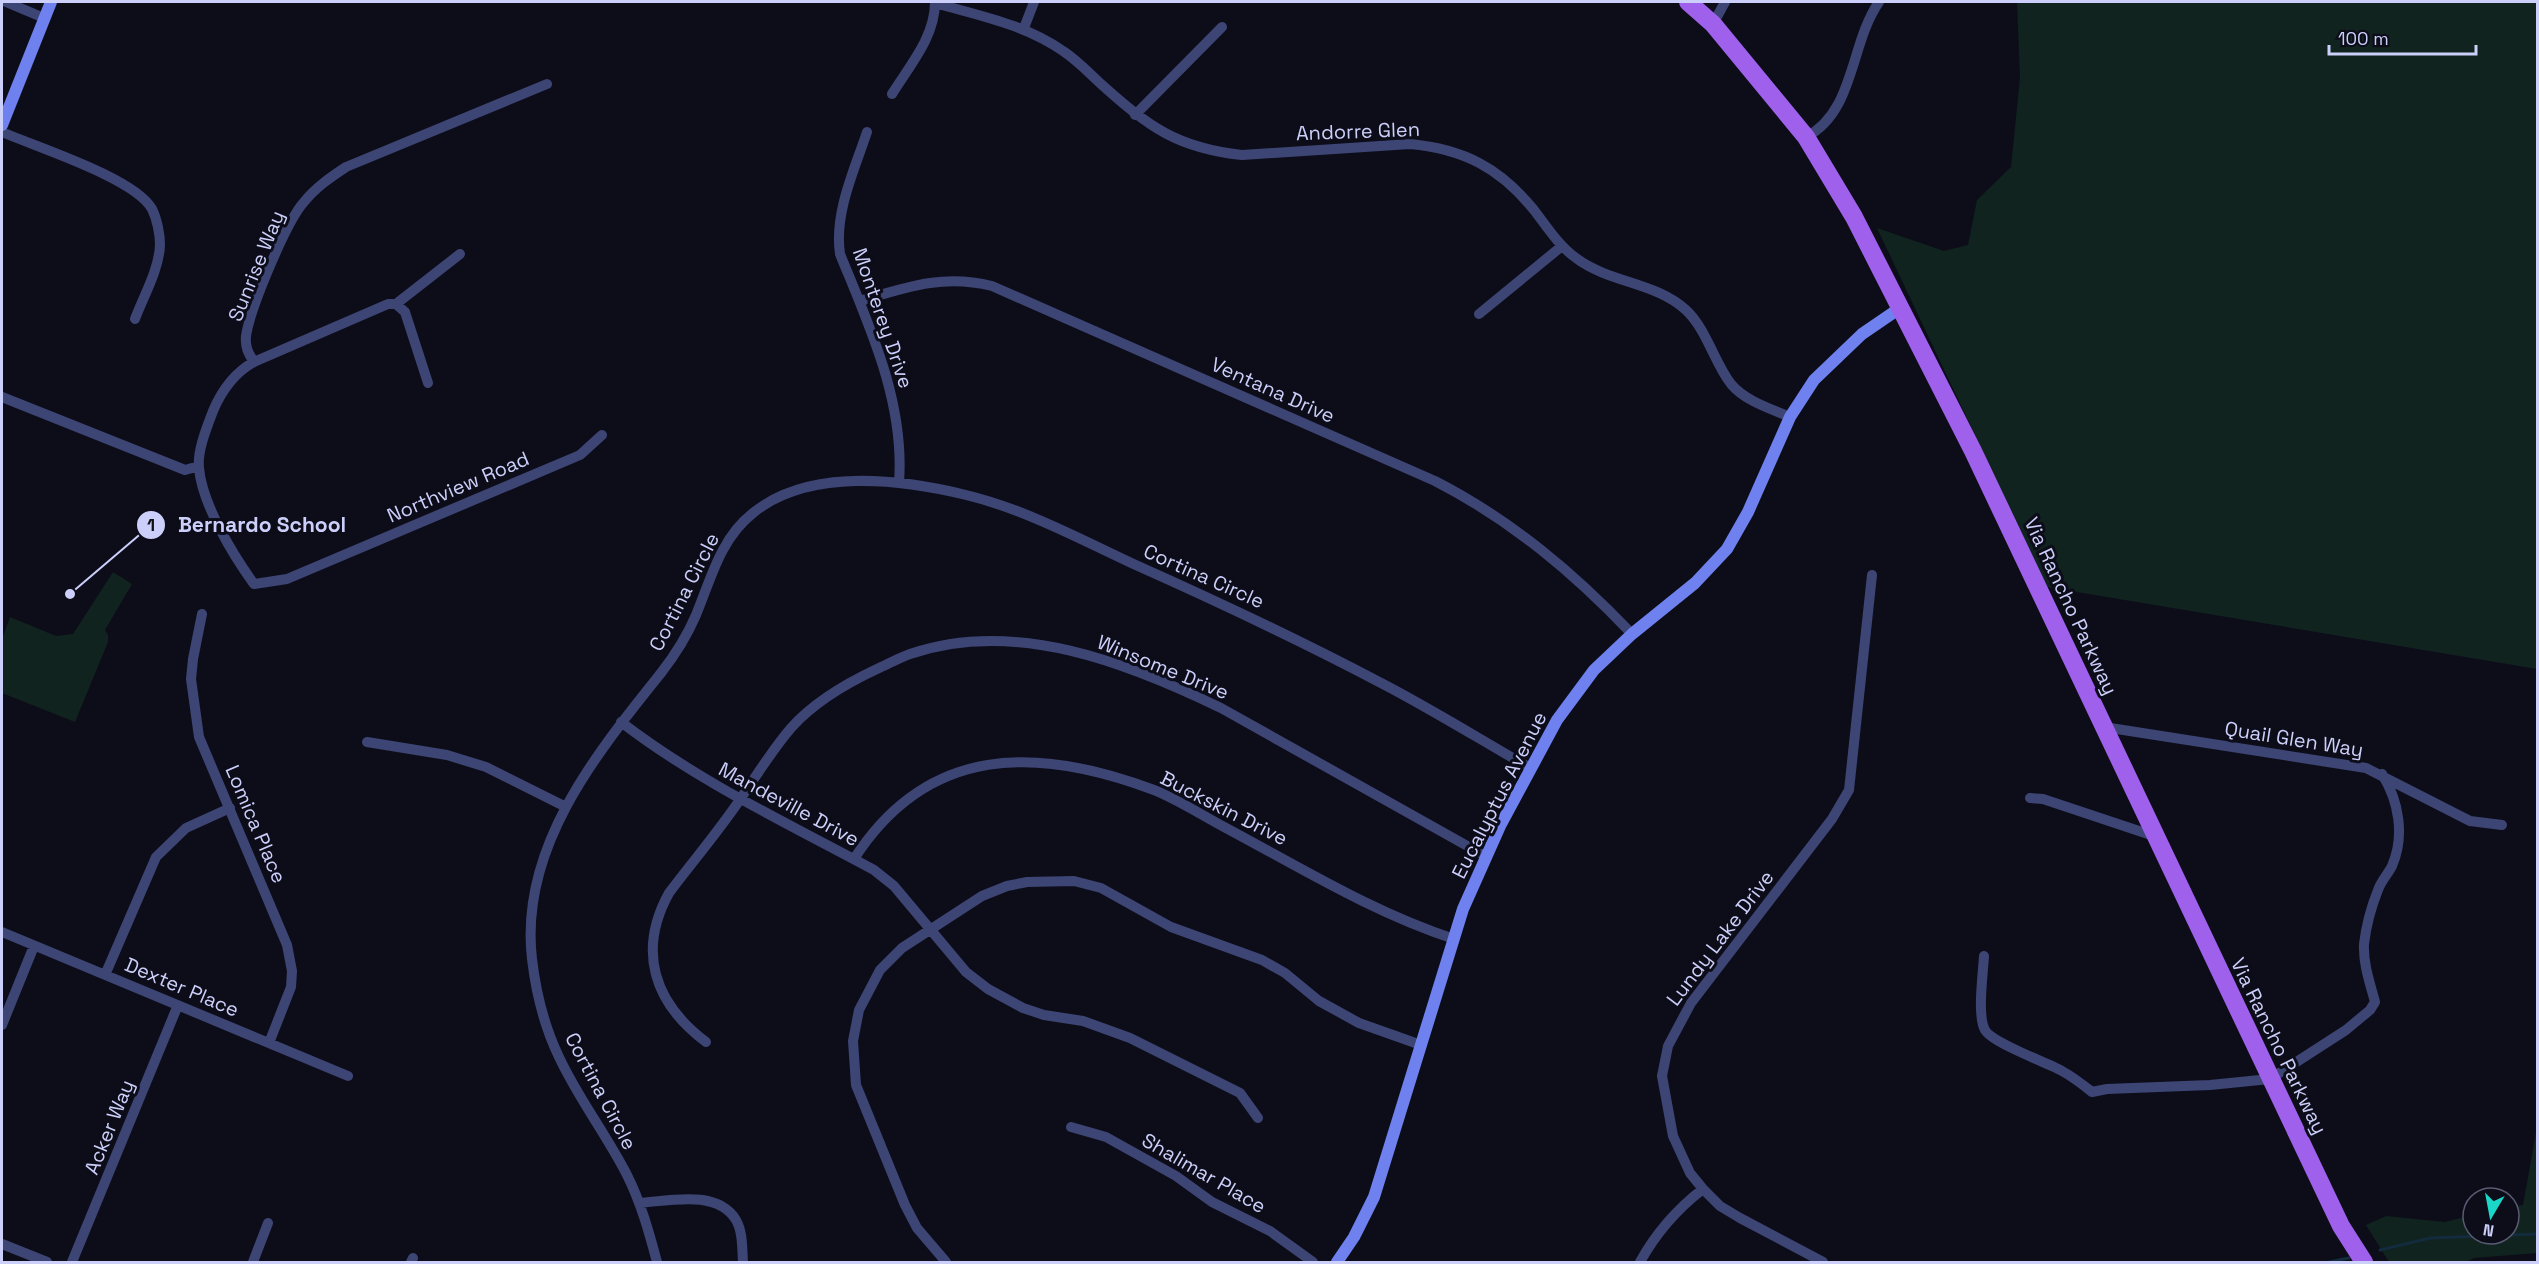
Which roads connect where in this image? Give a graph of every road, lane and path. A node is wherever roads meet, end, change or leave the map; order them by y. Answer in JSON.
{"nodes":[{"id":1,"x":6,"y":2,"type":"edge"},
{"id":2,"x":51,"y":2,"type":"edge"},
{"id":3,"x":935,"y":2,"type":"edge"},
{"id":4,"x":1034,"y":2,"type":"edge"},
{"id":5,"x":1688,"y":2,"type":"edge"},
{"id":6,"x":1725,"y":2,"type":"edge"},
{"id":7,"x":1880,"y":2,"type":"edge"},
{"id":8,"x":44,"y":18,"type":"junction"},
{"id":9,"x":1713,"y":24,"type":"junction"},
{"id":10,"x":1222,"y":27,"type":"dead end"},
{"id":11,"x":1024,"y":28,"type":"junction"},
{"id":12,"x":548,"y":84,"type":"dead end"},
{"id":13,"x":892,"y":94,"type":"dead end"},
{"id":14,"x":1135,"y":115,"type":"junction"},
{"id":15,"x":2,"y":125,"type":"edge"},
{"id":16,"x":2,"y":132,"type":"edge"},
{"id":17,"x":867,"y":132,"type":"dead end"},
{"id":18,"x":1806,"y":137,"type":"junction"},
{"id":19,"x":1562,"y":246,"type":"junction"},
{"id":20,"x":460,"y":254,"type":"dead end"},
{"id":21,"x":860,"y":301,"type":"junction"},
{"id":22,"x":396,"y":304,"type":"junction"},
{"id":23,"x":1900,"y":308,"type":"junction"},
{"id":24,"x":1479,"y":314,"type":"dead end"},
{"id":25,"x":135,"y":319,"type":"dead end"},
{"id":26,"x":254,"y":362,"type":"junction"},
{"id":27,"x":428,"y":382,"type":"dead end"},
{"id":28,"x":2,"y":397,"type":"edge"},
{"id":29,"x":1790,"y":417,"type":"junction"},
{"id":30,"x":602,"y":435,"type":"dead end"},
{"id":31,"x":198,"y":466,"type":"junction"},
{"id":32,"x":899,"y":483,"type":"junction"},
{"id":33,"x":1872,"y":575,"type":"dead end"},
{"id":34,"x":202,"y":614,"type":"dead end"},
{"id":35,"x":1632,"y":634,"type":"junction"},
{"id":36,"x":621,"y":722,"type":"junction"},
{"id":37,"x":2104,"y":727,"type":"junction"},
{"id":38,"x":367,"y":742,"type":"dead end"},
{"id":39,"x":1530,"y":768,"type":"junction"},
{"id":40,"x":2382,"y":774,"type":"junction"},
{"id":41,"x":2030,"y":798,"type":"dead end"},
{"id":42,"x":741,"y":799,"type":"junction"},
{"id":43,"x":566,"y":807,"type":"junction"},
{"id":44,"x":230,"y":808,"type":"junction"},
{"id":45,"x":2502,"y":825,"type":"dead end"},
{"id":46,"x":2154,"y":836,"type":"junction"},
{"id":47,"x":1487,"y":857,"type":"junction"},
{"id":48,"x":854,"y":859,"type":"junction"},
{"id":49,"x":929,"y":928,"type":"junction"},
{"id":50,"x":2,"y":932,"type":"edge"},
{"id":51,"x":1454,"y":939,"type":"junction"},
{"id":52,"x":34,"y":946,"type":"junction"},
{"id":53,"x":1984,"y":957,"type":"dead end"},
{"id":54,"x":105,"y":975,"type":"junction"},
{"id":55,"x":178,"y":1005,"type":"junction"},
{"id":56,"x":2,"y":1025,"type":"edge"},
{"id":57,"x":706,"y":1042,"type":"dead end"},
{"id":58,"x":269,"y":1043,"type":"junction"},
{"id":59,"x":1421,"y":1046,"type":"junction"},
{"id":60,"x":348,"y":1076,"type":"dead end"},
{"id":61,"x":2270,"y":1079,"type":"junction"},
{"id":62,"x":1258,"y":1118,"type":"dead end"},
{"id":63,"x":1071,"y":1127,"type":"dead end"},
{"id":64,"x":1703,"y":1189,"type":"junction"},
{"id":65,"x":639,"y":1203,"type":"junction"},
{"id":66,"x":268,"y":1223,"type":"dead end"},
{"id":67,"x":2,"y":1244,"type":"edge"},
{"id":68,"x":47,"y":1263,"type":"edge"},
{"id":69,"x":72,"y":1263,"type":"edge"},
{"id":70,"x":253,"y":1263,"type":"edge"},
{"id":71,"x":657,"y":1263,"type":"edge"},
{"id":72,"x":743,"y":1263,"type":"edge"},
{"id":73,"x":946,"y":1263,"type":"edge"},
{"id":74,"x":1313,"y":1263,"type":"edge"},
{"id":75,"x":1337,"y":1263,"type":"edge"},
{"id":76,"x":1640,"y":1263,"type":"edge"},
{"id":77,"x":1823,"y":1263,"type":"edge"},
{"id":78,"x":2364,"y":1263,"type":"edge"}],
"edges":[{"from":1,"to":8,"type":"street"},
{"from":2,"to":8,"type":"street"},
{"from":3,"to":11,"type":"street","name":"Andorre Glen"},
{"from":3,"to":13,"type":"street"},
{"from":4,"to":11,"type":"street"},
{"from":5,"to":9,"type":"main road","name":"Via Rancho Parkway"},
{"from":6,"to":9,"type":"street"},
{"from":7,"to":18,"type":"street"},
{"from":8,"to":15,"type":"street"},
{"from":9,"to":18,"type":"main road","name":"Via Rancho Parkway"},
{"from":10,"to":14,"type":"street"},
{"from":11,"to":14,"type":"street","name":"Andorre Glen"},
{"from":12,"to":26,"type":"street","name":"Sunrise Way"},
{"from":14,"to":19,"type":"street","name":"Andorre Glen"},
{"from":16,"to":25,"type":"street"},
{"from":17,"to":21,"type":"street","name":"Monterey Drive"},
{"from":18,"to":23,"type":"main road","name":"Via Rancho Parkway"},
{"from":19,"to":24,"type":"street"},
{"from":19,"to":29,"type":"street","name":"Andorre Glen"},
{"from":20,"to":22,"type":"street"},
{"from":21,"to":32,"type":"street","name":"Monterey Drive"},
{"from":21,"to":35,"type":"street","name":"Ventana Drive"},
{"from":22,"to":26,"type":"street"},
{"from":22,"to":27,"type":"street"},
{"from":23,"to":29,"type":"street","name":"Eucalyptus Avenue"},
{"from":23,"to":37,"type":"main road","name":"Via Rancho Parkway"},
{"from":26,"to":31,"type":"street"},
{"from":28,"to":31,"type":"street"},
{"from":29,"to":35,"type":"street","name":"Eucalyptus Avenue"},
{"from":30,"to":31,"type":"street","name":"Northview Road"},
{"from":32,"to":36,"type":"street","name":"Cortina Circle"},
{"from":32,"to":39,"type":"street","name":"Cortina Circle"},
{"from":33,"to":64,"type":"street","name":"Lundy Lake Drive"},
{"from":34,"to":44,"type":"street","name":"Lomica Place"},
{"from":35,"to":39,"type":"street","name":"Eucalyptus Avenue"},
{"from":36,"to":42,"type":"street","name":"Mandeville Drive"},
{"from":36,"to":43,"type":"street","name":"Cortina Circle"},
{"from":37,"to":40,"type":"street","name":"Quail Glen Way"},
{"from":37,"to":46,"type":"main road","name":"Via Rancho Parkway"},
{"from":38,"to":43,"type":"street"},
{"from":39,"to":47,"type":"street","name":"Eucalyptus Avenue"},
{"from":40,"to":45,"type":"street","name":"Quail Glen Way"},
{"from":40,"to":61,"type":"street"},
{"from":41,"to":46,"type":"street"},
{"from":42,"to":47,"type":"street","name":"Winsome Drive"},
{"from":42,"to":48,"type":"street","name":"Mandeville Drive"},
{"from":42,"to":57,"type":"street","name":"Winsome Drive"},
{"from":43,"to":65,"type":"street","name":"Cortina Circle"},
{"from":44,"to":54,"type":"street"},
{"from":44,"to":58,"type":"street","name":"Lomica Place"},
{"from":46,"to":61,"type":"main road","name":"Via Rancho Parkway"},
{"from":47,"to":51,"type":"street","name":"Eucalyptus Avenue"},
{"from":48,"to":49,"type":"street","name":"Mandeville Drive"},
{"from":48,"to":51,"type":"street","name":"Buckskin Drive"},
{"from":49,"to":59,"type":"street"},
{"from":49,"to":62,"type":"street","name":"Mandeville Drive"},
{"from":49,"to":73,"type":"street"},
{"from":50,"to":52,"type":"street","name":"Dexter Place"},
{"from":51,"to":59,"type":"street","name":"Eucalyptus Avenue"},
{"from":52,"to":54,"type":"street","name":"Dexter Place"},
{"from":52,"to":56,"type":"street"},
{"from":53,"to":61,"type":"street"},
{"from":54,"to":55,"type":"street","name":"Dexter Place"},
{"from":55,"to":58,"type":"street","name":"Dexter Place"},
{"from":55,"to":69,"type":"street","name":"Acker Way"},
{"from":58,"to":60,"type":"street","name":"Dexter Place"},
{"from":59,"to":75,"type":"street","name":"Eucalyptus Avenue"},
{"from":61,"to":78,"type":"main road","name":"Via Rancho Parkway"},
{"from":63,"to":74,"type":"street","name":"Shalimar Place"},
{"from":64,"to":76,"type":"street"},
{"from":64,"to":77,"type":"street","name":"Lundy Lake Drive"},
{"from":65,"to":71,"type":"street","name":"Cortina Circle"},
{"from":65,"to":72,"type":"street"},
{"from":66,"to":70,"type":"street"},
{"from":67,"to":68,"type":"street"}]}
